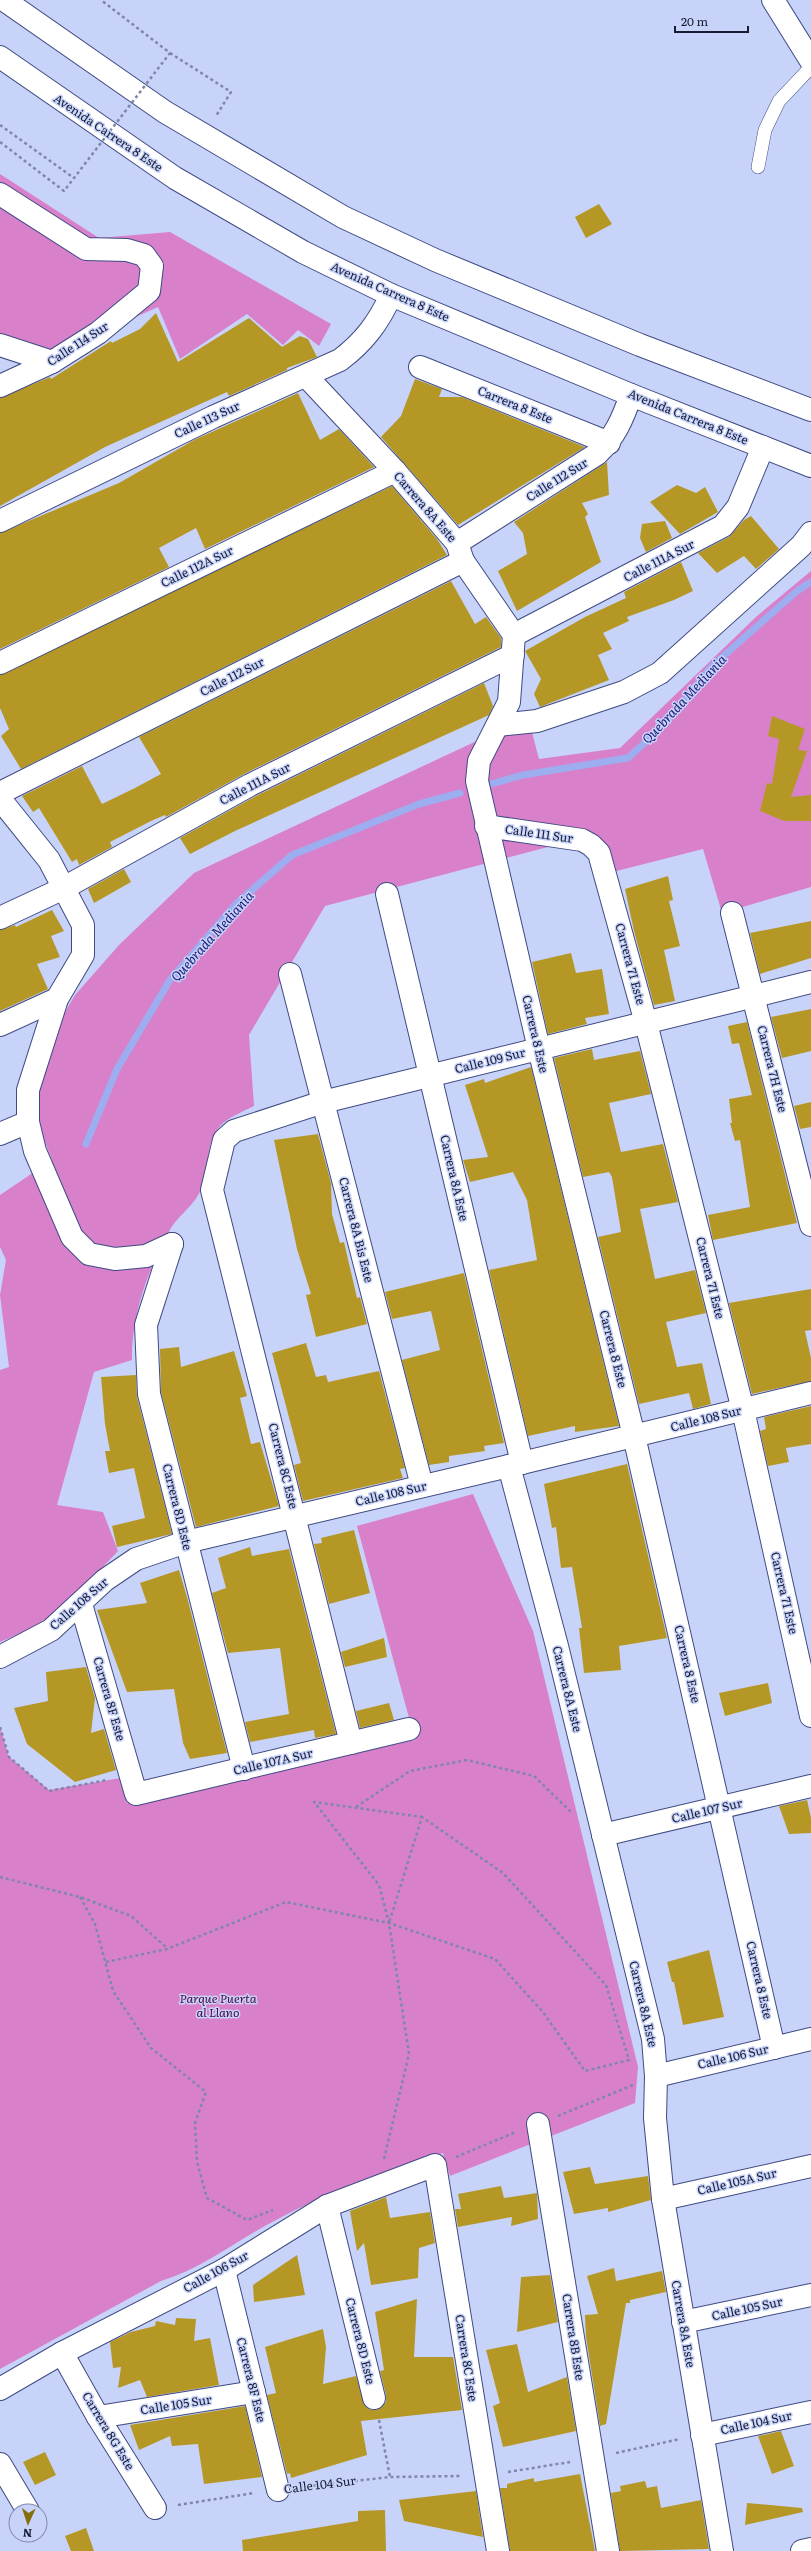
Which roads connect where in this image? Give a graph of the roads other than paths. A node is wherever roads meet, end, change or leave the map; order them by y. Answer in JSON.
{"nodes":[{"id":1,"x":4,"y":0,"type":"edge"},
{"id":2,"x":773,"y":0,"type":"edge"},
{"id":3,"x":0,"y":57,"type":"edge"},
{"id":4,"x":811,"y":61,"type":"edge"},
{"id":5,"x":811,"y":67,"type":"edge"},
{"id":6,"x":758,"y":167,"type":"dead end"},
{"id":7,"x":0,"y":194,"type":"edge"},
{"id":8,"x":391,"y":295,"type":"junction"},
{"id":9,"x":0,"y":345,"type":"edge"},
{"id":10,"x":52,"y":362,"type":"junction"},
{"id":11,"x":420,"y":367,"type":"dead end"},
{"id":12,"x":306,"y":376,"type":"junction"},
{"id":13,"x":0,"y":386,"type":"edge"},
{"id":14,"x":631,"y":395,"type":"junction"},
{"id":15,"x":811,"y":410,"type":"edge"},
{"id":16,"x":609,"y":443,"type":"junction"},
{"id":17,"x":763,"y":447,"type":"junction"},
{"id":18,"x":811,"y":466,"type":"edge"},
{"id":19,"x":395,"y":471,"type":"junction"},
{"id":20,"x":0,"y":521,"type":"edge"},
{"id":21,"x":811,"y":533,"type":"edge"},
{"id":22,"x":460,"y":552,"type":"junction"},
{"id":23,"x":514,"y":645,"type":"junction"},
{"id":24,"x":0,"y":663,"type":"edge"},
{"id":25,"x":498,"y":725,"type":"junction"},
{"id":26,"x":0,"y":793,"type":"edge"},
{"id":27,"x":0,"y":799,"type":"edge"},
{"id":28,"x":486,"y":826,"type":"junction"},
{"id":29,"x":591,"y":845,"type":"joint"},
{"id":30,"x":62,"y":889,"type":"junction"},
{"id":31,"x":387,"y":894,"type":"dead end"},
{"id":32,"x":732,"y":913,"type":"dead end"},
{"id":33,"x":0,"y":918,"type":"edge"},
{"id":34,"x":290,"y":974,"type":"dead end"},
{"id":35,"x":811,"y":982,"type":"edge"},
{"id":36,"x":753,"y":996,"type":"junction"},
{"id":37,"x":57,"y":999,"type":"junction"},
{"id":38,"x":646,"y":1023,"type":"junction"},
{"id":39,"x":0,"y":1025,"type":"edge"},
{"id":40,"x":539,"y":1049,"type":"junction"},
{"id":41,"x":430,"y":1076,"type":"junction"},
{"id":42,"x":323,"y":1102,"type":"junction"},
{"id":43,"x":28,"y":1122,"type":"junction"},
{"id":44,"x":0,"y":1134,"type":"edge"},
{"id":45,"x":212,"y":1190,"type":"joint"},
{"id":46,"x":811,"y":1225,"type":"edge"},
{"id":47,"x":811,"y":1393,"type":"edge"},
{"id":48,"x":743,"y":1410,"type":"junction"},
{"id":49,"x":634,"y":1436,"type":"junction"},
{"id":50,"x":515,"y":1465,"type":"junction"},
{"id":51,"x":422,"y":1486,"type":"junction"},
{"id":52,"x":296,"y":1516,"type":"junction"},
{"id":53,"x":186,"y":1542,"type":"junction"},
{"id":54,"x":81,"y":1604,"type":"junction"},
{"id":55,"x":0,"y":1657,"type":"edge"},
{"id":56,"x":811,"y":1716,"type":"edge"},
{"id":57,"x":409,"y":1729,"type":"dead end"},
{"id":58,"x":352,"y":1743,"type":"junction"},
{"id":59,"x":244,"y":1769,"type":"junction"},
{"id":60,"x":134,"y":1785,"type":"joint"},
{"id":61,"x":811,"y":1786,"type":"edge"},
{"id":62,"x":719,"y":1808,"type":"junction"},
{"id":63,"x":601,"y":1827,"type":"junction"},
{"id":64,"x":811,"y":2039,"type":"edge"},
{"id":65,"x":774,"y":2048,"type":"junction"},
{"id":66,"x":656,"y":2076,"type":"junction"},
{"id":67,"x":538,"y":2124,"type":"dead end"},
{"id":68,"x":435,"y":2165,"type":"joint"},
{"id":69,"x":811,"y":2166,"type":"edge"},
{"id":70,"x":662,"y":2199,"type":"junction"},
{"id":71,"x":327,"y":2206,"type":"junction"},
{"id":72,"x":224,"y":2270,"type":"junction"},
{"id":73,"x":811,"y":2295,"type":"edge"},
{"id":74,"x":683,"y":2322,"type":"junction"},
{"id":75,"x":62,"y":2352,"type":"junction"},
{"id":76,"x":0,"y":2389,"type":"edge"},
{"id":77,"x":254,"y":2392,"type":"junction"},
{"id":78,"x":374,"y":2398,"type":"road end"},
{"id":79,"x":811,"y":2412,"type":"edge"},
{"id":80,"x":98,"y":2417,"type":"junction"},
{"id":81,"x":702,"y":2435,"type":"junction"},
{"id":82,"x":0,"y":2464,"type":"edge"},
{"id":83,"x":278,"y":2490,"type":"road end"},
{"id":84,"x":23,"y":2503,"type":"edge"},
{"id":85,"x":155,"y":2508,"type":"road end"},
{"id":86,"x":811,"y":2549,"type":"edge"},
{"id":87,"x":498,"y":2551,"type":"edge"},
{"id":88,"x":608,"y":2551,"type":"edge"},
{"id":89,"x":722,"y":2551,"type":"edge"},
{"id":90,"x":802,"y":2551,"type":"edge"}],
"edges":[{"from":1,"to":15,"type":"main road"},
{"from":2,"to":4,"type":"main road"},
{"from":3,"to":8,"type":"main road","name":"Avenida Carrera 8 Este"},
{"from":5,"to":6,"type":"lane"},
{"from":7,"to":10,"type":"main road","name":"Calle 114 Sur"},
{"from":8,"to":12,"type":"main road","name":"Calle 113 Sur"},
{"from":8,"to":14,"type":"main road","name":"Avenida Carrera 8 Este"},
{"from":9,"to":10,"type":"main road"},
{"from":10,"to":13,"type":"main road","name":"Calle 114 Sur"},
{"from":11,"to":16,"type":"main road","name":"Carrera 8 Este"},
{"from":12,"to":19,"type":"main road","name":"Carrera 8A Este"},
{"from":12,"to":20,"type":"main road","name":"Calle 113 Sur"},
{"from":14,"to":16,"type":"main road","name":"Calle 112 Sur"},
{"from":14,"to":17,"type":"main road","name":"Avenida Carrera 8 Este"},
{"from":16,"to":22,"type":"main road","name":"Calle 112 Sur"},
{"from":17,"to":18,"type":"main road","name":"Avenida Carrera 8 Este"},
{"from":17,"to":23,"type":"main road","name":"Calle 111A Sur"},
{"from":19,"to":22,"type":"main road","name":"Carrera 8A Este"},
{"from":19,"to":24,"type":"main road","name":"Calle 112A Sur"},
{"from":21,"to":25,"type":"main road"},
{"from":22,"to":23,"type":"main road","name":"Carrera 8A Este"},
{"from":22,"to":26,"type":"main road","name":"Calle 112 Sur"},
{"from":23,"to":25,"type":"main road","name":"Carrera 8 Este"},
{"from":23,"to":30,"type":"main road","name":"Calle 111A Sur"},
{"from":25,"to":28,"type":"main road","name":"Carrera 8 Este"},
{"from":27,"to":30,"type":"main road"},
{"from":28,"to":29,"type":"main road","name":"Calle 111 Sur"},
{"from":28,"to":40,"type":"main road","name":"Carrera 8 Este"},
{"from":29,"to":38,"type":"main road","name":"Carrera 7I Este"},
{"from":30,"to":33,"type":"main road","name":"Calle 111A Sur"},
{"from":30,"to":37,"type":"main road"},
{"from":31,"to":41,"type":"main road","name":"Carrera 8A Este"},
{"from":32,"to":36,"type":"main road","name":"Carrera 7H Este"},
{"from":34,"to":42,"type":"main road","name":"Carrera 8A Bis Este"},
{"from":35,"to":36,"type":"main road","name":"Calle 109 Sur"},
{"from":36,"to":38,"type":"main road","name":"Calle 109 Sur"},
{"from":36,"to":46,"type":"main road","name":"Carrera 7H Este"},
{"from":37,"to":39,"type":"main road"},
{"from":37,"to":43,"type":"main road"},
{"from":38,"to":40,"type":"main road","name":"Calle 109 Sur"},
{"from":38,"to":48,"type":"main road","name":"Carrera 7I Este"},
{"from":40,"to":41,"type":"main road","name":"Calle 109 Sur"},
{"from":40,"to":49,"type":"main road","name":"Carrera 8 Este"},
{"from":41,"to":42,"type":"main road","name":"Calle 109 Sur"},
{"from":41,"to":50,"type":"main road","name":"Carrera 8A Este"},
{"from":42,"to":45,"type":"main road","name":"Calle 109 Sur"},
{"from":42,"to":51,"type":"main road","name":"Carrera 8A Bis Este"},
{"from":43,"to":44,"type":"main road"},
{"from":43,"to":53,"type":"main road","name":"Carrera 8D Este"},
{"from":45,"to":52,"type":"main road","name":"Carrera 8C Este"},
{"from":47,"to":48,"type":"main road","name":"Calle 108 Sur"},
{"from":48,"to":49,"type":"main road","name":"Calle 108 Sur"},
{"from":48,"to":56,"type":"main road","name":"Carrera 7I Este"},
{"from":49,"to":50,"type":"main road","name":"Calle 108 Sur"},
{"from":49,"to":62,"type":"main road","name":"Carrera 8 Este"},
{"from":50,"to":51,"type":"main road","name":"Calle 108 Sur"},
{"from":50,"to":63,"type":"main road","name":"Carrera 8A Este"},
{"from":51,"to":52,"type":"main road","name":"Calle 108 Sur"},
{"from":52,"to":53,"type":"main road","name":"Calle 108 Sur"},
{"from":52,"to":58,"type":"main road","name":"Carrera 8C Este"},
{"from":53,"to":54,"type":"main road","name":"Calle 108 Sur"},
{"from":53,"to":59,"type":"main road","name":"Carrera 8D Este"},
{"from":54,"to":55,"type":"main road","name":"Calle 108 Sur"},
{"from":54,"to":60,"type":"main road","name":"Carrera 8F Este"},
{"from":57,"to":58,"type":"main road","name":"Calle 107A Sur"},
{"from":58,"to":59,"type":"main road","name":"Calle 107A Sur"},
{"from":59,"to":60,"type":"main road","name":"Calle 107A Sur"},
{"from":61,"to":62,"type":"main road","name":"Calle 107 Sur"},
{"from":62,"to":63,"type":"main road","name":"Calle 107 Sur"},
{"from":62,"to":65,"type":"main road","name":"Carrera 8 Este"},
{"from":63,"to":66,"type":"main road","name":"Carrera 8A Este"},
{"from":64,"to":65,"type":"main road","name":"Calle 106 Sur"},
{"from":65,"to":66,"type":"main road","name":"Calle 106 Sur"},
{"from":66,"to":70,"type":"main road","name":"Carrera 8A Este"},
{"from":67,"to":88,"type":"main road","name":"Carrera 8B Este"},
{"from":68,"to":71,"type":"main road","name":"Calle 106 Sur"},
{"from":68,"to":87,"type":"main road","name":"Carrera 8C Este"},
{"from":69,"to":70,"type":"main road","name":"Calle 105A Sur"},
{"from":70,"to":74,"type":"main road","name":"Carrera 8A Este"},
{"from":71,"to":72,"type":"main road","name":"Calle 106 Sur"},
{"from":71,"to":78,"type":"main road","name":"Carrera 8D Este"},
{"from":72,"to":75,"type":"main road","name":"Calle 106 Sur"},
{"from":72,"to":77,"type":"main road","name":"Carrera 8F Este"},
{"from":73,"to":74,"type":"main road","name":"Calle 105 Sur"},
{"from":74,"to":81,"type":"main road","name":"Carrera 8A Este"},
{"from":75,"to":76,"type":"main road","name":"Calle 106 Sur"},
{"from":75,"to":80,"type":"main road","name":"Carrera 8G Este"},
{"from":77,"to":80,"type":"main road","name":"Calle 105 Sur"},
{"from":77,"to":83,"type":"main road","name":"Carrera 8F Este"},
{"from":79,"to":81,"type":"main road","name":"Calle 104 Sur"},
{"from":80,"to":85,"type":"main road","name":"Carrera 8G Este"},
{"from":81,"to":89,"type":"main road","name":"Carrera 8A Este"},
{"from":82,"to":84,"type":"main road"},
{"from":86,"to":90,"type":"main road"}]}
